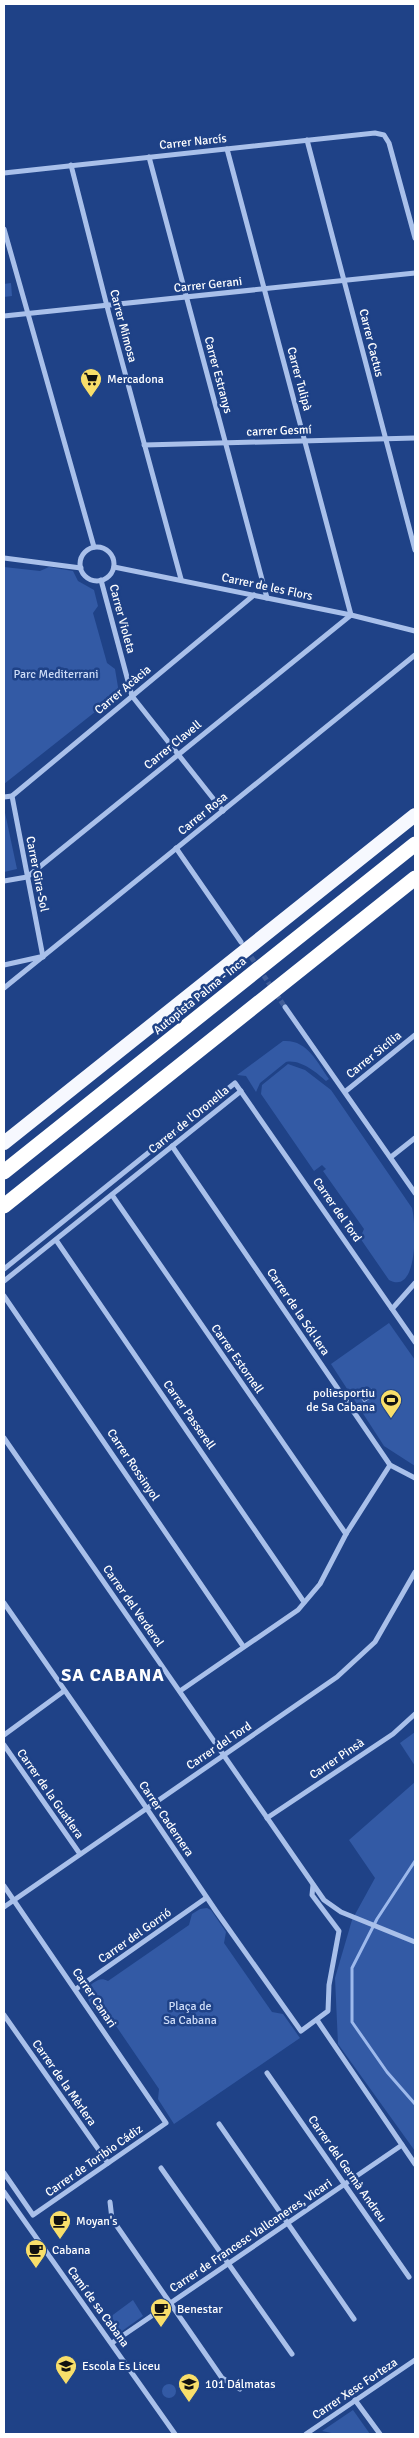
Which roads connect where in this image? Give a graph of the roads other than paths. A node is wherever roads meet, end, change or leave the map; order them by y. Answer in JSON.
{"nodes":[{"id":1,"x":307,"y":140,"type":"junction"},
{"id":2,"x":227,"y":148,"type":"junction"},
{"id":3,"x":149,"y":157,"type":"junction"},
{"id":4,"x":71,"y":165,"type":"junction"},
{"id":5,"x":4,"y":172,"type":"edge"},
{"id":6,"x":4,"y":229,"type":"edge"},
{"id":7,"x":415,"y":238,"type":"edge"},
{"id":8,"x":5,"y":244,"type":"edge"},
{"id":9,"x":415,"y":273,"type":"edge"},
{"id":10,"x":345,"y":280,"type":"junction"},
{"id":11,"x":265,"y":289,"type":"junction"},
{"id":12,"x":187,"y":297,"type":"junction"},
{"id":13,"x":107,"y":305,"type":"junction"},
{"id":14,"x":27,"y":314,"type":"junction"},
{"id":15,"x":4,"y":316,"type":"edge"},
{"id":16,"x":415,"y":438,"type":"edge"},
{"id":17,"x":385,"y":439,"type":"junction"},
{"id":18,"x":305,"y":440,"type":"junction"},
{"id":19,"x":225,"y":443,"type":"junction"},
{"id":20,"x":144,"y":445,"type":"junction"},
{"id":21,"x":94,"y":547,"type":"junction"},
{"id":22,"x":415,"y":550,"type":"edge"},
{"id":23,"x":4,"y":558,"type":"edge"},
{"id":24,"x":114,"y":567,"type":"junction"},
{"id":25,"x":81,"y":568,"type":"junction"},
{"id":26,"x":181,"y":579,"type":"junction"},
{"id":27,"x":101,"y":580,"type":"junction"},
{"id":28,"x":254,"y":595,"type":"junction"},
{"id":29,"x":266,"y":598,"type":"junction"},
{"id":30,"x":351,"y":615,"type":"junction"},
{"id":31,"x":415,"y":631,"type":"edge"},
{"id":32,"x":415,"y":655,"type":"edge"},
{"id":33,"x":132,"y":696,"type":"junction"},
{"id":34,"x":179,"y":753,"type":"junction"},
{"id":35,"x":12,"y":796,"type":"junction"},
{"id":36,"x":4,"y":797,"type":"edge"},
{"id":37,"x":223,"y":811,"type":"junction"},
{"id":38,"x":415,"y":815,"type":"edge"},
{"id":39,"x":415,"y":844,"type":"edge"},
{"id":40,"x":176,"y":848,"type":"junction"},
{"id":41,"x":27,"y":877,"type":"junction"},
{"id":42,"x":415,"y":878,"type":"edge"},
{"id":43,"x":4,"y":881,"type":"edge"},
{"id":44,"x":241,"y":942,"type":"dead end"},
{"id":45,"x":43,"y":956,"type":"junction"},
{"id":46,"x":4,"y":965,"type":"edge"},
{"id":47,"x":4,"y":988,"type":"edge"},
{"id":48,"x":285,"y":1007,"type":"tunnel mouth"},
{"id":49,"x":415,"y":1035,"type":"edge"},
{"id":50,"x":241,"y":1091,"type":"junction"},
{"id":51,"x":346,"y":1091,"type":"junction"},
{"id":52,"x":415,"y":1138,"type":"edge"},
{"id":53,"x":4,"y":1143,"type":"edge"},
{"id":54,"x":172,"y":1146,"type":"junction"},
{"id":55,"x":391,"y":1157,"type":"junction"},
{"id":56,"x":4,"y":1172,"type":"edge"},
{"id":57,"x":415,"y":1194,"type":"edge"},
{"id":58,"x":112,"y":1195,"type":"junction"},
{"id":59,"x":4,"y":1206,"type":"edge"},
{"id":60,"x":56,"y":1240,"type":"junction"},
{"id":61,"x":4,"y":1269,"type":"edge"},
{"id":62,"x":4,"y":1281,"type":"edge"},
{"id":63,"x":415,"y":1283,"type":"edge"},
{"id":64,"x":4,"y":1296,"type":"edge"},
{"id":65,"x":392,"y":1309,"type":"junction"},
{"id":66,"x":415,"y":1342,"type":"edge"},
{"id":67,"x":4,"y":1438,"type":"edge"},
{"id":68,"x":390,"y":1465,"type":"junction"},
{"id":69,"x":415,"y":1478,"type":"edge"},
{"id":70,"x":346,"y":1534,"type":"junction"},
{"id":71,"x":415,"y":1572,"type":"edge"},
{"id":72,"x":304,"y":1602,"type":"junction"},
{"id":73,"x":4,"y":1603,"type":"edge"},
{"id":74,"x":243,"y":1646,"type":"junction"},
{"id":75,"x":64,"y":1691,"type":"junction"},
{"id":76,"x":180,"y":1691,"type":"junction"},
{"id":77,"x":415,"y":1714,"type":"edge"},
{"id":78,"x":4,"y":1734,"type":"edge"},
{"id":79,"x":4,"y":1745,"type":"edge"},
{"id":80,"x":223,"y":1756,"type":"junction"},
{"id":81,"x":147,"y":1808,"type":"junction"},
{"id":82,"x":267,"y":1818,"type":"junction"},
{"id":83,"x":80,"y":1854,"type":"junction"},
{"id":84,"x":313,"y":1885,"type":"junction"},
{"id":85,"x":4,"y":1886,"type":"edge"},
{"id":86,"x":206,"y":1898,"type":"junction"},
{"id":87,"x":13,"y":1900,"type":"junction"},
{"id":88,"x":4,"y":1907,"type":"edge"},
{"id":89,"x":415,"y":1942,"type":"edge"},
{"id":90,"x":76,"y":1989,"type":"junction"},
{"id":91,"x":4,"y":2015,"type":"edge"},
{"id":92,"x":317,"y":2020,"type":"junction"},
{"id":93,"x":267,"y":2073,"type":"dead end"},
{"id":94,"x":166,"y":2123,"type":"joint"},
{"id":95,"x":218,"y":2124,"type":"dead end"},
{"id":96,"x":402,"y":2145,"type":"junction"},
{"id":97,"x":108,"y":2163,"type":"junction"},
{"id":98,"x":415,"y":2164,"type":"edge"},
{"id":99,"x":162,"y":2168,"type":"dead end"},
{"id":100,"x":4,"y":2172,"type":"edge"},
{"id":101,"x":345,"y":2184,"type":"junction"},
{"id":102,"x":4,"y":2192,"type":"edge"},
{"id":103,"x":110,"y":2202,"type":"dead end"},
{"id":104,"x":287,"y":2224,"type":"junction"},
{"id":105,"x":229,"y":2263,"type":"junction"},
{"id":106,"x":409,"y":2277,"type":"dead end"},
{"id":107,"x":171,"y":2303,"type":"junction"},
{"id":108,"x":354,"y":2319,"type":"dead end"},
{"id":109,"x":112,"y":2343,"type":"junction"},
{"id":110,"x":292,"y":2354,"type":"dead end"},
{"id":111,"x":415,"y":2360,"type":"edge"},
{"id":112,"x":240,"y":2389,"type":"dead end"},
{"id":113,"x":355,"y":2400,"type":"junction"},
{"id":114,"x":175,"y":2434,"type":"edge"},
{"id":115,"x":306,"y":2434,"type":"edge"},
{"id":116,"x":380,"y":2434,"type":"edge"}],
"edges":[{"from":1,"to":2,"type":"street","name":"Carrer Narcís"},
{"from":1,"to":7,"type":"street","name":"Carrer Narcís"},
{"from":1,"to":10,"type":"street","name":"Carrer Cactus"},
{"from":2,"to":3,"type":"street","name":"Carrer Narcís"},
{"from":2,"to":11,"type":"street","name":"Carrer Tulipà"},
{"from":3,"to":4,"type":"street","name":"Carrer Narcís"},
{"from":3,"to":12,"type":"street","name":"Carrer Estranys"},
{"from":4,"to":5,"type":"street","name":"Carrer Narcís"},
{"from":4,"to":13,"type":"street","name":"Carrer Mimosa"},
{"from":6,"to":8,"type":"street"},
{"from":8,"to":14,"type":"street"},
{"from":9,"to":10,"type":"street","name":"Carrer Gerani"},
{"from":10,"to":11,"type":"street","name":"Carrer Gerani"},
{"from":10,"to":17,"type":"street","name":"Carrer Cactus"},
{"from":11,"to":12,"type":"street","name":"Carrer Gerani"},
{"from":11,"to":18,"type":"street","name":"Carrer Tulipà"},
{"from":12,"to":13,"type":"street","name":"Carrer Gerani"},
{"from":12,"to":19,"type":"street","name":"Carrer Estranys"},
{"from":13,"to":14,"type":"street","name":"Carrer Gerani"},
{"from":13,"to":20,"type":"street","name":"Carrer Mimosa"},
{"from":14,"to":15,"type":"street","name":"Carrer Gerani"},
{"from":14,"to":21,"type":"street"},
{"from":16,"to":17,"type":"street","name":"carrer Gesmí"},
{"from":17,"to":18,"type":"street","name":"carrer Gesmí"},
{"from":17,"to":22,"type":"street","name":"Carrer Cactus"},
{"from":18,"to":19,"type":"street","name":"carrer Gesmí"},
{"from":18,"to":30,"type":"street","name":"Carrer Tulipà"},
{"from":19,"to":20,"type":"street","name":"carrer Gesmí"},
{"from":19,"to":29,"type":"street","name":"Carrer Estranys"},
{"from":20,"to":26,"type":"street","name":"Carrer Mimosa"},
{"from":21,"to":24,"type":"street"},
{"from":21,"to":25,"type":"street"},
{"from":23,"to":25,"type":"street"},
{"from":24,"to":26,"type":"street","name":"Carrer de les Flors"},
{"from":24,"to":27,"type":"street"},
{"from":25,"to":27,"type":"street"},
{"from":26,"to":28,"type":"street","name":"Carrer de les Flors"},
{"from":27,"to":33,"type":"street","name":"Carrer Violeta"},
{"from":28,"to":29,"type":"street","name":"Carrer de les Flors"},
{"from":28,"to":33,"type":"street","name":"Carrer Acàcia"},
{"from":29,"to":30,"type":"street","name":"Carrer de les Flors"},
{"from":30,"to":31,"type":"street","name":"Carrer de les Flors"},
{"from":30,"to":34,"type":"street","name":"Carrer Clavell"},
{"from":32,"to":37,"type":"street","name":"Carrer Rosa"},
{"from":33,"to":34,"type":"street","name":"Carrer Violeta"},
{"from":33,"to":35,"type":"street","name":"Carrer Acàcia"},
{"from":34,"to":37,"type":"street","name":"Carrer Violeta"},
{"from":34,"to":41,"type":"street","name":"Carrer Clavell"},
{"from":35,"to":36,"type":"street"},
{"from":35,"to":41,"type":"street","name":"Carrer Gira-Sol"},
{"from":37,"to":40,"type":"street","name":"Carrer Rosa"},
{"from":38,"to":53,"type":"highway"},
{"from":39,"to":56,"type":"highway","name":"Autopista Palma - Inca"},
{"from":40,"to":44,"type":"street"},
{"from":40,"to":45,"type":"street","name":"Carrer Rosa"},
{"from":41,"to":43,"type":"street","name":"Carrer Clavell"},
{"from":41,"to":45,"type":"street","name":"Carrer Gira-Sol"},
{"from":42,"to":59,"type":"highway"},
{"from":45,"to":46,"type":"street"},
{"from":45,"to":47,"type":"street","name":"Carrer Rosa"},
{"from":48,"to":51,"type":"street"},
{"from":49,"to":51,"type":"street","name":"Carrer Sicília"},
{"from":50,"to":54,"type":"street","name":"Carrer de l'Oronella"},
{"from":50,"to":61,"type":"street","name":"Carrer de l'Oronella"},
{"from":50,"to":65,"type":"street","name":"Carrer del Tord"},
{"from":51,"to":55,"type":"street"},
{"from":52,"to":55,"type":"street"},
{"from":54,"to":58,"type":"street","name":"Carrer de l'Oronella"},
{"from":54,"to":68,"type":"street","name":"Carrer de la Sól·lera"},
{"from":55,"to":57,"type":"street"},
{"from":58,"to":60,"type":"street","name":"Carrer de l'Oronella"},
{"from":58,"to":70,"type":"street","name":"Carrer Estornell"},
{"from":60,"to":62,"type":"street","name":"Carrer de l'Oronella"},
{"from":60,"to":72,"type":"street","name":"Carrer Passerell"},
{"from":63,"to":65,"type":"street"},
{"from":64,"to":74,"type":"street","name":"Carrer Rossinyol"},
{"from":65,"to":66,"type":"street","name":"Carrer del Tord"},
{"from":67,"to":76,"type":"street","name":"Carrer del Verderol"},
{"from":68,"to":69,"type":"street","name":"Carrer de la Sól·lera"},
{"from":68,"to":70,"type":"street"},
{"from":70,"to":72,"type":"street"},
{"from":71,"to":80,"type":"street","name":"Carrer del Tord"},
{"from":72,"to":74,"type":"street"},
{"from":73,"to":75,"type":"street","name":"Carrer Cadernera"},
{"from":74,"to":76,"type":"street"},
{"from":75,"to":78,"type":"street"},
{"from":75,"to":81,"type":"street","name":"Carrer Cadernera"},
{"from":76,"to":80,"type":"street","name":"Carrer del Verderol"},
{"from":77,"to":82,"type":"street","name":"Carrer Pinsà"},
{"from":79,"to":83,"type":"street","name":"Carrer de la Guatlera"},
{"from":80,"to":81,"type":"street","name":"Carrer del Tord"},
{"from":80,"to":82,"type":"street","name":"Carrer del Verderol"},
{"from":81,"to":83,"type":"street","name":"Carrer del Tord"},
{"from":81,"to":86,"type":"street","name":"Carrer Cadernera"},
{"from":82,"to":84,"type":"street","name":"Carrer del Verderol"},
{"from":83,"to":87,"type":"street","name":"Carrer del Tord"},
{"from":84,"to":89,"type":"street"},
{"from":84,"to":92,"type":"street"},
{"from":85,"to":87,"type":"street","name":"Carrer Canari"},
{"from":86,"to":90,"type":"street","name":"Carrer del Gorrió"},
{"from":86,"to":92,"type":"street","name":"Carrer Cadernera"},
{"from":87,"to":88,"type":"street","name":"Carrer del Tord"},
{"from":87,"to":90,"type":"street","name":"Carrer Canari"},
{"from":90,"to":94,"type":"street","name":"Carrer Canari"},
{"from":91,"to":97,"type":"street","name":"Carrer de la Mèrlera"},
{"from":92,"to":96,"type":"street"},
{"from":93,"to":101,"type":"street","name":"Carrer del Germà Andreu"},
{"from":94,"to":97,"type":"street","name":"Carrer de Toribio Cádiz"},
{"from":95,"to":104,"type":"street"},
{"from":96,"to":98,"type":"street"},
{"from":96,"to":101,"type":"street","name":"Carrer de Francesc Vallcaneres, Vicari"},
{"from":97,"to":100,"type":"street","name":"Carrer de Toribio Cádiz"},
{"from":99,"to":105,"type":"street"},
{"from":101,"to":104,"type":"street","name":"Carrer de Francesc Vallcaneres, Vicari"},
{"from":101,"to":106,"type":"street","name":"Carrer del Germà Andreu"},
{"from":102,"to":109,"type":"street","name":"Camí de sa Cabana"},
{"from":103,"to":107,"type":"street"},
{"from":104,"to":105,"type":"street","name":"Carrer de Francesc Vallcaneres, Vicari"},
{"from":104,"to":108,"type":"street"},
{"from":105,"to":107,"type":"street","name":"Carrer de Francesc Vallcaneres, Vicari"},
{"from":105,"to":110,"type":"street"},
{"from":107,"to":109,"type":"street","name":"Carrer de Francesc Vallcaneres, Vicari"},
{"from":107,"to":112,"type":"street"},
{"from":109,"to":114,"type":"street","name":"Camí de sa Cabana"},
{"from":111,"to":113,"type":"street","name":"Carrer Xesc Forteza"},
{"from":113,"to":115,"type":"street","name":"Carrer Xesc Forteza"},
{"from":113,"to":116,"type":"street"}]}
